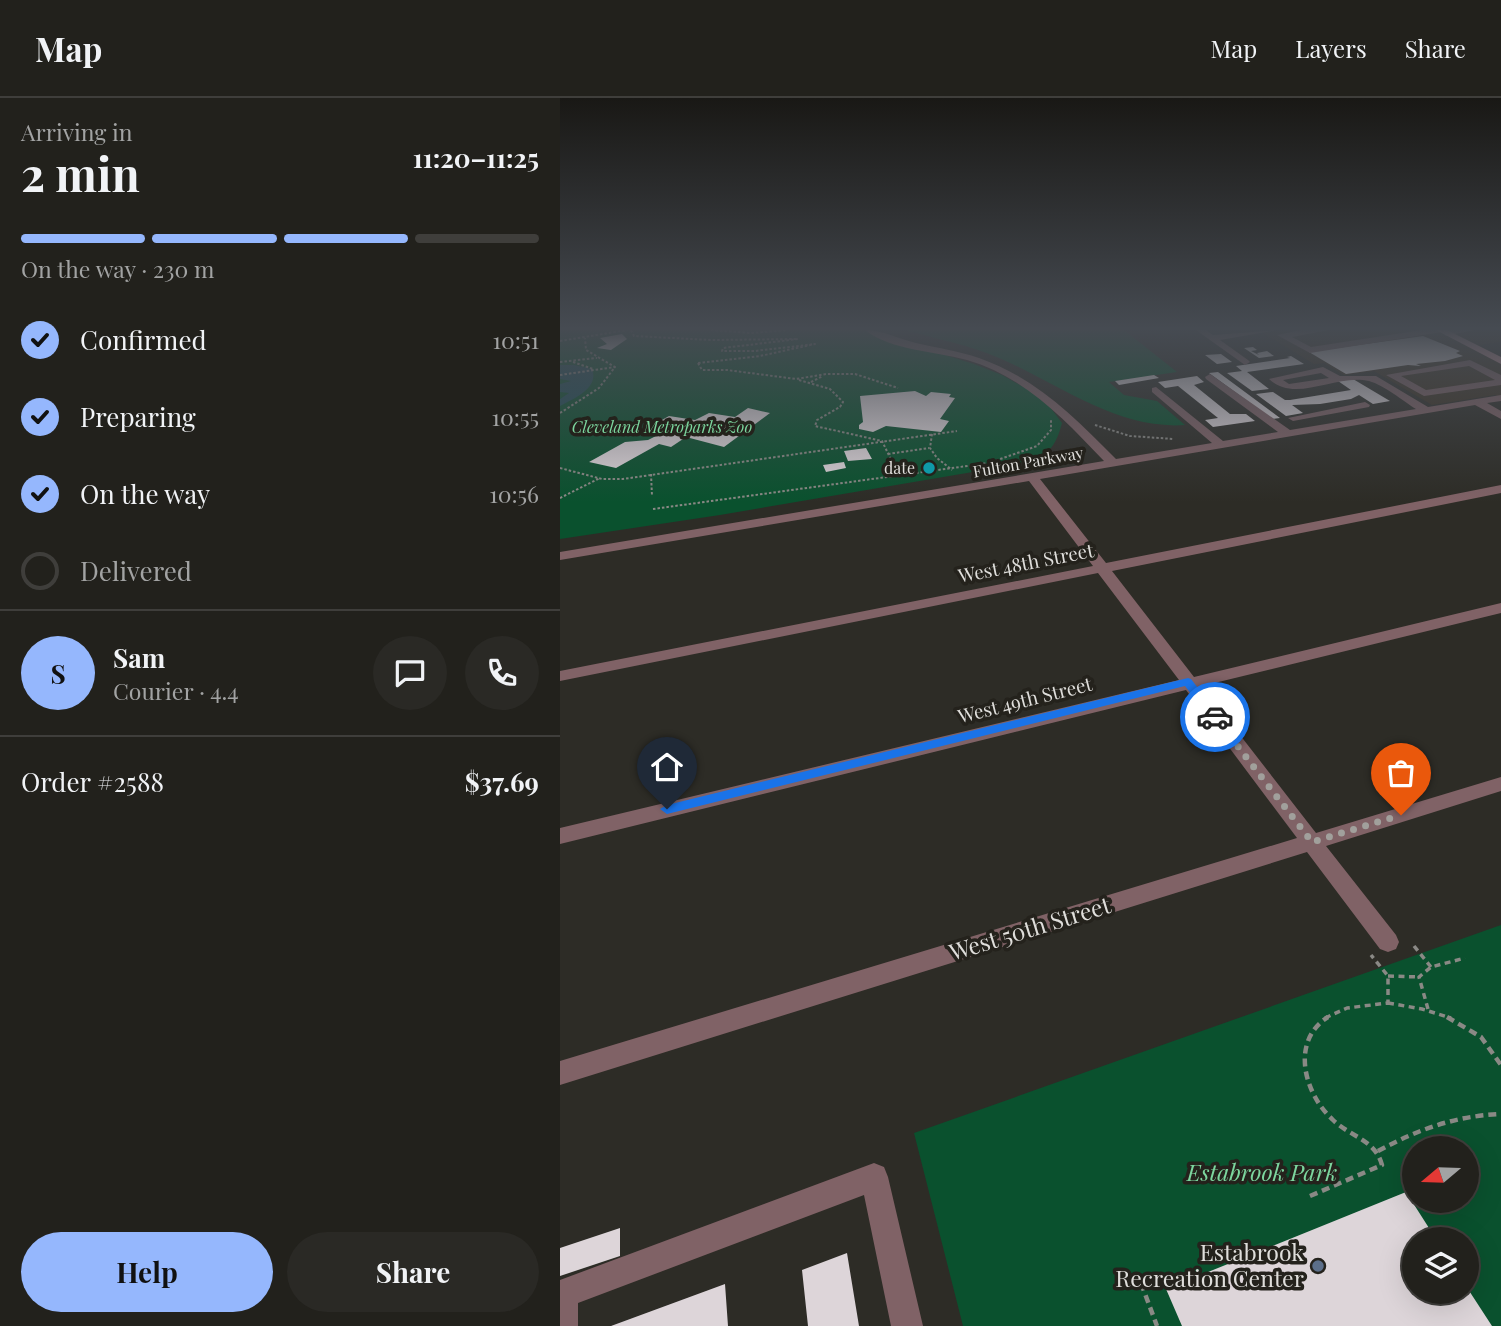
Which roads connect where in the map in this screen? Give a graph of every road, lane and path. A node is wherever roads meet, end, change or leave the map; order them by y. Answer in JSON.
{"nodes":[{"id":1,"x":598,"y":387,"type":"edge"},
{"id":2,"x":825,"y":387,"type":"edge"},
{"id":3,"x":1033,"y":387,"type":"edge"},
{"id":4,"x":1224,"y":387,"type":"edge"},
{"id":5,"x":1388,"y":387,"type":"edge"},
{"id":6,"x":1414,"y":387,"type":"edge"},
{"id":7,"x":1441,"y":387,"type":"edge"},
{"id":8,"x":1467,"y":387,"type":"edge"},
{"id":9,"x":1469,"y":387,"type":"edge"},
{"id":10,"x":1156,"y":390,"type":"dead end"},
{"id":11,"x":1446,"y":390,"type":"junction"},
{"id":12,"x":1488,"y":396,"type":"edge"},
{"id":13,"x":1365,"y":405,"type":"dead end"},
{"id":14,"x":1338,"y":410,"type":"junction"},
{"id":15,"x":1427,"y":411,"type":"junction"},
{"id":16,"x":560,"y":413,"type":"edge"},
{"id":17,"x":1046,"y":413,"type":"dead end"},
{"id":18,"x":1501,"y":416,"type":"edge"},
{"id":19,"x":1293,"y":418,"type":"dead end"},
{"id":20,"x":1357,"y":422,"type":"junction"},
{"id":21,"x":1094,"y":424,"type":"dead end"},
{"id":22,"x":957,"y":431,"type":"dead end"},
{"id":23,"x":932,"y":434,"type":"junction"},
{"id":24,"x":1288,"y":434,"type":"junction"},
{"id":25,"x":1177,"y":439,"type":"dead end"},
{"id":26,"x":882,"y":441,"type":"junction"},
{"id":27,"x":1221,"y":445,"type":"junction"},
{"id":28,"x":930,"y":447,"type":"junction"},
{"id":29,"x":888,"y":454,"type":"junction"},
{"id":30,"x":1113,"y":463,"type":"junction"},
{"id":31,"x":560,"y":468,"type":"edge"},
{"id":32,"x":952,"y":470,"type":"junction"},
{"id":33,"x":651,"y":474,"type":"junction"},
{"id":34,"x":899,"y":477,"type":"junction"},
{"id":35,"x":600,"y":478,"type":"junction"},
{"id":36,"x":1033,"y":478,"type":"junction"},
{"id":37,"x":1501,"y":489,"type":"edge"},
{"id":38,"x":652,"y":496,"type":"dead end"},
{"id":39,"x":560,"y":498,"type":"edge"},
{"id":40,"x":653,"y":509,"type":"dead end"},
{"id":41,"x":560,"y":556,"type":"edge"},
{"id":42,"x":1099,"y":568,"type":"junction"},
{"id":43,"x":1501,"y":608,"type":"edge"},
{"id":44,"x":560,"y":676,"type":"edge"},
{"id":45,"x":1188,"y":682,"type":"junction"},
{"id":46,"x":1501,"y":784,"type":"edge"},
{"id":47,"x":560,"y":836,"type":"edge"},
{"id":48,"x":1312,"y":842,"type":"junction"},
{"id":49,"x":1388,"y":942,"type":"dead end"},
{"id":50,"x":1414,"y":946,"type":"dead end"},
{"id":51,"x":1371,"y":955,"type":"dead end"},
{"id":52,"x":1465,"y":958,"type":"dead end"},
{"id":53,"x":1431,"y":967,"type":"junction"},
{"id":54,"x":1388,"y":976,"type":"junction"},
{"id":55,"x":1419,"y":977,"type":"junction"},
{"id":56,"x":1388,"y":1003,"type":"junction"},
{"id":57,"x":1428,"y":1009,"type":"junction"},
{"id":58,"x":1501,"y":1065,"type":"edge"},
{"id":59,"x":560,"y":1073,"type":"edge"},
{"id":60,"x":1501,"y":1114,"type":"edge"},
{"id":61,"x":1378,"y":1151,"type":"junction"},
{"id":62,"x":1310,"y":1196,"type":"dead end"},
{"id":63,"x":1141,"y":1283,"type":"dead end"},
{"id":64,"x":562,"y":1294,"type":"edge"},
{"id":65,"x":562,"y":1326,"type":"edge"},
{"id":66,"x":907,"y":1326,"type":"edge"},
{"id":67,"x":1157,"y":1326,"type":"edge"}],
"edges":[{"from":1,"to":16,"type":"path"},
{"from":2,"to":26,"type":"path"},
{"from":3,"to":30,"type":"street"},
{"from":4,"to":24,"type":"street"},
{"from":5,"to":15,"type":"street"},
{"from":6,"to":11,"type":"street"},
{"from":7,"to":11,"type":"street"},
{"from":8,"to":11,"type":"street"},
{"from":9,"to":12,"type":"street"},
{"from":10,"to":27,"type":"street"},
{"from":12,"to":15,"type":"street","name":"Fulton Parkway"},
{"from":12,"to":18,"type":"street"},
{"from":13,"to":14,"type":"street"},
{"from":14,"to":19,"type":"street"},
{"from":14,"to":20,"type":"street"},
{"from":15,"to":20,"type":"street","name":"Fulton Parkway"},
{"from":17,"to":32,"type":"path"},
{"from":20,"to":24,"type":"street","name":"Fulton Parkway"},
{"from":21,"to":25,"type":"path"},
{"from":22,"to":23,"type":"path"},
{"from":23,"to":26,"type":"path"},
{"from":23,"to":28,"type":"path"},
{"from":24,"to":27,"type":"street","name":"Fulton Parkway"},
{"from":26,"to":29,"type":"path"},
{"from":26,"to":33,"type":"path"},
{"from":27,"to":30,"type":"street","name":"Fulton Parkway"},
{"from":28,"to":29,"type":"path"},
{"from":28,"to":32,"type":"path"},
{"from":29,"to":34,"type":"path"},
{"from":30,"to":36,"type":"street","name":"Fulton Parkway"},
{"from":31,"to":35,"type":"path"},
{"from":32,"to":34,"type":"path"},
{"from":33,"to":35,"type":"path"},
{"from":33,"to":38,"type":"path"},
{"from":34,"to":40,"type":"path"},
{"from":35,"to":39,"type":"path"},
{"from":36,"to":41,"type":"street","name":"Fulton Parkway"},
{"from":36,"to":42,"type":"street"},
{"from":37,"to":42,"type":"street","name":"West 48th Street"},
{"from":42,"to":44,"type":"street","name":"West 48th Street"},
{"from":42,"to":45,"type":"street"},
{"from":43,"to":45,"type":"street","name":"West 49th Street"},
{"from":45,"to":47,"type":"street","name":"West 49th Street"},
{"from":45,"to":48,"type":"street"},
{"from":46,"to":48,"type":"street","name":"West 50th Street"},
{"from":48,"to":49,"type":"street"},
{"from":48,"to":59,"type":"street","name":"West 50th Street"},
{"from":50,"to":53,"type":"path"},
{"from":51,"to":54,"type":"path"},
{"from":52,"to":53,"type":"path"},
{"from":53,"to":55,"type":"path"},
{"from":54,"to":55,"type":"path"},
{"from":54,"to":56,"type":"path"},
{"from":55,"to":57,"type":"path"},
{"from":56,"to":57,"type":"path"},
{"from":56,"to":61,"type":"path"},
{"from":57,"to":58,"type":"path"},
{"from":60,"to":61,"type":"path"},
{"from":61,"to":62,"type":"path"},
{"from":63,"to":67,"type":"path"},
{"from":64,"to":65,"type":"street"},
{"from":64,"to":66,"type":"street"}]}
